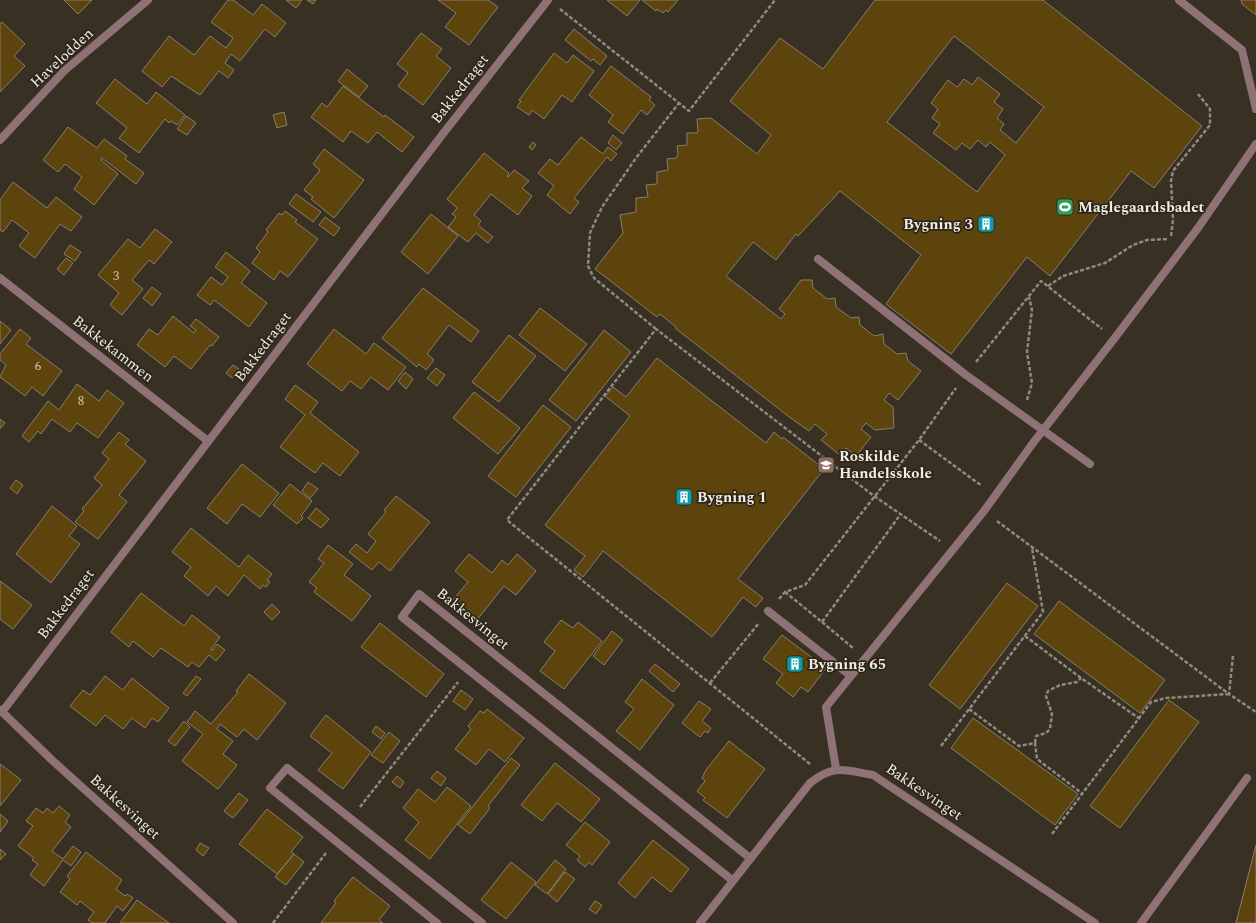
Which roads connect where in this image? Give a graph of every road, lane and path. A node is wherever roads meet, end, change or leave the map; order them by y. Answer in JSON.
{"nodes":[{"id":1,"x":148,"y":0,"type":"edge"},
{"id":2,"x":548,"y":0,"type":"edge"},
{"id":3,"x":774,"y":0,"type":"edge"},
{"id":4,"x":1179,"y":0,"type":"edge"},
{"id":5,"x":555,"y":5,"type":"dead end"},
{"id":6,"x":1198,"y":94,"type":"dead end"},
{"id":7,"x":679,"y":103,"type":"junction"},
{"id":8,"x":1256,"y":109,"type":"edge"},
{"id":9,"x":0,"y":140,"type":"edge"},
{"id":10,"x":1256,"y":144,"type":"edge"},
{"id":11,"x":1168,"y":239,"type":"junction"},
{"id":12,"x":1163,"y":245,"type":"dead end"},
{"id":13,"x":818,"y":259,"type":"dead end"},
{"id":14,"x":0,"y":278,"type":"edge"},
{"id":15,"x":1048,"y":286,"type":"junction"},
{"id":16,"x":1028,"y":297,"type":"junction"},
{"id":17,"x":1105,"y":321,"type":"dead end"},
{"id":18,"x":1100,"y":328,"type":"junction"},
{"id":19,"x":656,"y":329,"type":"junction"},
{"id":20,"x":1114,"y":339,"type":"junction"},
{"id":21,"x":966,"y":375,"type":"junction"},
{"id":22,"x":1018,"y":412,"type":"junction"},
{"id":23,"x":1043,"y":430,"type":"junction"},
{"id":24,"x":919,"y":440,"type":"junction"},
{"id":25,"x":208,"y":441,"type":"junction"},
{"id":26,"x":1090,"y":464,"type":"dead end"},
{"id":27,"x":995,"y":495,"type":"junction"},
{"id":28,"x":874,"y":496,"type":"junction"},
{"id":29,"x":984,"y":511,"type":"junction"},
{"id":30,"x":900,"y":514,"type":"junction"},
{"id":31,"x":1032,"y":548,"type":"junction"},
{"id":32,"x":952,"y":550,"type":"junction"},
{"id":33,"x":785,"y":592,"type":"junction"},
{"id":34,"x":768,"y":611,"type":"junction"},
{"id":35,"x":822,"y":622,"type":"junction"},
{"id":36,"x":1025,"y":636,"type":"junction"},
{"id":37,"x":1233,"y":656,"type":"dead end"},
{"id":38,"x":866,"y":658,"type":"junction"},
{"id":39,"x":468,"y":670,"type":"junction"},
{"id":40,"x":851,"y":676,"type":"junction"},
{"id":41,"x":1081,"y":678,"type":"junction"},
{"id":42,"x":710,"y":683,"type":"junction"},
{"id":43,"x":1229,"y":694,"type":"junction"},
{"id":44,"x":969,"y":709,"type":"junction"},
{"id":45,"x":1,"y":711,"type":"edge"},
{"id":46,"x":1256,"y":712,"type":"edge"},
{"id":47,"x":1140,"y":719,"type":"junction"},
{"id":48,"x":1035,"y":743,"type":"junction"},
{"id":49,"x":941,"y":746,"type":"dead end"},
{"id":50,"x":836,"y":769,"type":"junction"},
{"id":51,"x":822,"y":774,"type":"junction"},
{"id":52,"x":1247,"y":778,"type":"dead end"},
{"id":53,"x":1083,"y":794,"type":"junction"},
{"id":54,"x":351,"y":819,"type":"junction"},
{"id":55,"x":1052,"y":834,"type":"dead end"},
{"id":56,"x":335,"y":841,"type":"junction"},
{"id":57,"x":750,"y":858,"type":"junction"},
{"id":58,"x":732,"y":880,"type":"junction"},
{"id":59,"x":233,"y":923,"type":"edge"},
{"id":60,"x":273,"y":923,"type":"edge"},
{"id":61,"x":436,"y":923,"type":"edge"},
{"id":62,"x":482,"y":923,"type":"edge"},
{"id":63,"x":700,"y":923,"type":"edge"},
{"id":64,"x":1095,"y":923,"type":"edge"},
{"id":65,"x":1142,"y":923,"type":"edge"}],
"edges":[{"from":1,"to":9,"type":"street","name":"Havelodden"},
{"from":2,"to":25,"type":"street","name":"Bakkedraget"},
{"from":3,"to":7,"type":"path"},
{"from":4,"to":8,"type":"street"},
{"from":5,"to":7,"type":"path"},
{"from":6,"to":11,"type":"path"},
{"from":7,"to":19,"type":"path"},
{"from":10,"to":20,"type":"street"},
{"from":11,"to":12,"type":"path"},
{"from":11,"to":15,"type":"path"},
{"from":13,"to":21,"type":"street"},
{"from":14,"to":25,"type":"street","name":"Bakkekammen"},
{"from":15,"to":16,"type":"path"},
{"from":15,"to":18,"type":"path"},
{"from":16,"to":21,"type":"path"},
{"from":16,"to":22,"type":"path"},
{"from":17,"to":18,"type":"path"},
{"from":18,"to":20,"type":"path"},
{"from":19,"to":28,"type":"path"},
{"from":19,"to":42,"type":"path"},
{"from":20,"to":23,"type":"street"},
{"from":21,"to":22,"type":"street"},
{"from":21,"to":24,"type":"path"},
{"from":22,"to":23,"type":"street"},
{"from":23,"to":26,"type":"street"},
{"from":23,"to":27,"type":"street"},
{"from":24,"to":27,"type":"path"},
{"from":24,"to":28,"type":"path"},
{"from":25,"to":45,"type":"street","name":"Bakkedraget"},
{"from":27,"to":29,"type":"street"},
{"from":28,"to":30,"type":"path"},
{"from":28,"to":33,"type":"path"},
{"from":29,"to":31,"type":"path"},
{"from":29,"to":32,"type":"street"},
{"from":30,"to":32,"type":"path"},
{"from":30,"to":35,"type":"path"},
{"from":31,"to":36,"type":"path"},
{"from":31,"to":43,"type":"path"},
{"from":32,"to":38,"type":"street"},
{"from":33,"to":34,"type":"path"},
{"from":33,"to":35,"type":"path"},
{"from":34,"to":40,"type":"street"},
{"from":34,"to":42,"type":"path"},
{"from":35,"to":38,"type":"path"},
{"from":36,"to":41,"type":"path"},
{"from":36,"to":44,"type":"path"},
{"from":37,"to":43,"type":"path"},
{"from":38,"to":40,"type":"street"},
{"from":39,"to":54,"type":"path"},
{"from":39,"to":57,"type":"street","name":"Bakkesvinget"},
{"from":39,"to":58,"type":"street","name":"Bakkesvinget"},
{"from":40,"to":50,"type":"street"},
{"from":41,"to":47,"type":"path"},
{"from":41,"to":48,"type":"path"},
{"from":42,"to":51,"type":"path"},
{"from":43,"to":46,"type":"path"},
{"from":43,"to":47,"type":"path"},
{"from":44,"to":48,"type":"path"},
{"from":44,"to":49,"type":"path"},
{"from":45,"to":59,"type":"street","name":"Bakkesvinget"},
{"from":47,"to":53,"type":"path"},
{"from":48,"to":53,"type":"path"},
{"from":50,"to":51,"type":"street","name":"Bakkesvinget"},
{"from":50,"to":64,"type":"street","name":"Bakkesvinget"},
{"from":51,"to":57,"type":"street","name":"Bakkesvinget"},
{"from":52,"to":65,"type":"street"},
{"from":53,"to":55,"type":"path"},
{"from":54,"to":56,"type":"street"},
{"from":54,"to":62,"type":"street"},
{"from":56,"to":60,"type":"path"},
{"from":56,"to":61,"type":"street"},
{"from":57,"to":58,"type":"street","name":"Bakkesvinget"},
{"from":58,"to":63,"type":"street","name":"Bakkesvinget"}]}
